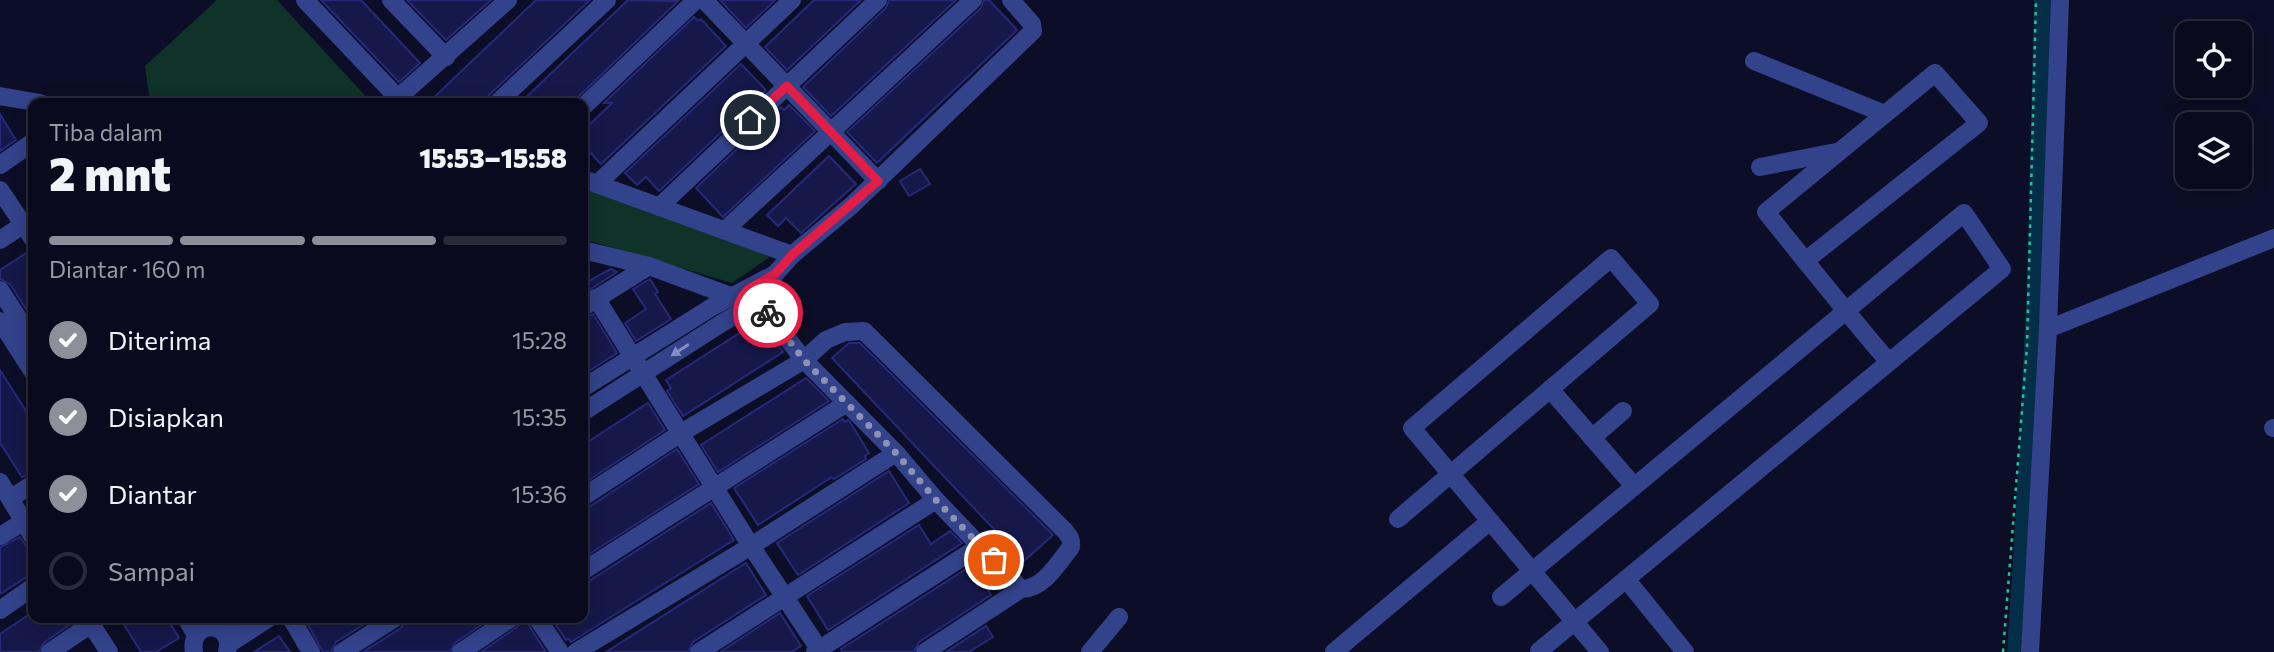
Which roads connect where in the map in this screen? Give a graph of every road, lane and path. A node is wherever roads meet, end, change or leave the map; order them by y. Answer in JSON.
{"nodes":[{"id":1,"x":305,"y":0,"type":"edge"},
{"id":2,"x":391,"y":0,"type":"edge"},
{"id":3,"x":607,"y":0,"type":"edge"},
{"id":4,"x":696,"y":0,"type":"edge"},
{"id":5,"x":704,"y":0,"type":"edge"},
{"id":6,"x":792,"y":0,"type":"edge"},
{"id":7,"x":878,"y":0,"type":"edge"},
{"id":8,"x":973,"y":0,"type":"edge"},
{"id":9,"x":1011,"y":0,"type":"edge"},
{"id":10,"x":2036,"y":0,"type":"edge"},
{"id":11,"x":2060,"y":0,"type":"edge"},
{"id":12,"x":496,"y":4,"type":"edge"},
{"id":13,"x":746,"y":44,"type":"junction"},
{"id":14,"x":446,"y":57,"type":"junction"},
{"id":15,"x":1754,"y":61,"type":"dead end"},
{"id":16,"x":787,"y":86,"type":"junction"},
{"id":17,"x":0,"y":96,"type":"edge"},
{"id":18,"x":396,"y":98,"type":"edge"},
{"id":19,"x":402,"y":98,"type":"edge"},
{"id":20,"x":502,"y":98,"type":"edge"},
{"id":21,"x":28,"y":101,"type":"edge"},
{"id":22,"x":588,"y":102,"type":"edge"},
{"id":23,"x":1885,"y":114,"type":"junction"},
{"id":24,"x":831,"y":132,"type":"junction"},
{"id":25,"x":28,"y":145,"type":"edge"},
{"id":26,"x":1840,"y":151,"type":"junction"},
{"id":27,"x":0,"y":165,"type":"edge"},
{"id":28,"x":1760,"y":167,"type":"dead end"},
{"id":29,"x":878,"y":181,"type":"junction"},
{"id":30,"x":590,"y":182,"type":"edge"},
{"id":31,"x":0,"y":190,"type":"edge"},
{"id":32,"x":659,"y":206,"type":"junction"},
{"id":33,"x":28,"y":225,"type":"edge"},
{"id":34,"x":28,"y":228,"type":"edge"},
{"id":35,"x":725,"y":230,"type":"junction"},
{"id":36,"x":2274,"y":238,"type":"edge"},
{"id":37,"x":0,"y":240,"type":"edge"},
{"id":38,"x":588,"y":251,"type":"edge"},
{"id":39,"x":792,"y":255,"type":"junction"},
{"id":40,"x":1805,"y":261,"type":"junction"},
{"id":41,"x":649,"y":266,"type":"junction"},
{"id":42,"x":0,"y":290,"type":"edge"},
{"id":43,"x":746,"y":296,"type":"junction"},
{"id":44,"x":589,"y":302,"type":"edge"},
{"id":45,"x":712,"y":307,"type":"junction"},
{"id":46,"x":1845,"y":310,"type":"junction"},
{"id":47,"x":0,"y":321,"type":"edge"},
{"id":48,"x":722,"y":323,"type":"junction"},
{"id":49,"x":2048,"y":329,"type":"junction"},
{"id":50,"x":28,"y":333,"type":"edge"},
{"id":51,"x":634,"y":356,"type":"junction"},
{"id":52,"x":804,"y":360,"type":"junction"},
{"id":53,"x":1888,"y":361,"type":"junction"},
{"id":54,"x":28,"y":364,"type":"edge"},
{"id":55,"x":644,"y":373,"type":"junction"},
{"id":56,"x":588,"y":385,"type":"edge"},
{"id":57,"x":1550,"y":389,"type":"junction"},
{"id":58,"x":847,"y":403,"type":"junction"},
{"id":59,"x":588,"y":409,"type":"edge"},
{"id":60,"x":1623,"y":411,"type":"dead end"},
{"id":61,"x":681,"y":433,"type":"junction"},
{"id":62,"x":1592,"y":438,"type":"junction"},
{"id":63,"x":896,"y":453,"type":"junction"},
{"id":64,"x":1450,"y":473,"type":"junction"},
{"id":65,"x":0,"y":482,"type":"edge"},
{"id":66,"x":1634,"y":486,"type":"junction"},
{"id":67,"x":28,"y":487,"type":"edge"},
{"id":68,"x":715,"y":487,"type":"junction"},
{"id":69,"x":588,"y":494,"type":"edge"},
{"id":70,"x":11,"y":498,"type":"junction"},
{"id":71,"x":936,"y":500,"type":"junction"},
{"id":72,"x":1398,"y":519,"type":"dead end"},
{"id":73,"x":1490,"y":521,"type":"junction"},
{"id":74,"x":23,"y":522,"type":"junction"},
{"id":75,"x":28,"y":530,"type":"edge"},
{"id":76,"x":0,"y":536,"type":"edge"},
{"id":77,"x":751,"y":546,"type":"junction"},
{"id":78,"x":980,"y":546,"type":"junction"},
{"id":79,"x":588,"y":568,"type":"edge"},
{"id":80,"x":1532,"y":571,"type":"junction"},
{"id":81,"x":1626,"y":579,"type":"junction"},
{"id":82,"x":1021,"y":589,"type":"junction"},
{"id":83,"x":28,"y":590,"type":"edge"},
{"id":84,"x":786,"y":596,"type":"junction"},
{"id":85,"x":1501,"y":597,"type":"dead end"},
{"id":86,"x":0,"y":610,"type":"edge"},
{"id":87,"x":1119,"y":617,"type":"dead end"},
{"id":88,"x":1574,"y":621,"type":"junction"},
{"id":89,"x":86,"y":623,"type":"edge"},
{"id":90,"x":90,"y":623,"type":"edge"},
{"id":91,"x":191,"y":623,"type":"edge"},
{"id":92,"x":230,"y":623,"type":"edge"},
{"id":93,"x":253,"y":623,"type":"edge"},
{"id":94,"x":294,"y":623,"type":"edge"},
{"id":95,"x":387,"y":623,"type":"edge"},
{"id":96,"x":504,"y":623,"type":"edge"},
{"id":97,"x":540,"y":623,"type":"edge"},
{"id":98,"x":206,"y":639,"type":"edge"},
{"id":99,"x":598,"y":647,"type":"edge"},
{"id":100,"x":819,"y":651,"type":"edge"},
{"id":101,"x":1539,"y":651,"type":"edge"},
{"id":102,"x":50,"y":652,"type":"edge"},
{"id":103,"x":109,"y":652,"type":"edge"},
{"id":104,"x":311,"y":652,"type":"edge"},
{"id":105,"x":342,"y":652,"type":"edge"},
{"id":106,"x":461,"y":652,"type":"edge"},
{"id":107,"x":560,"y":652,"type":"edge"},
{"id":108,"x":576,"y":652,"type":"edge"},
{"id":109,"x":699,"y":652,"type":"edge"},
{"id":110,"x":925,"y":652,"type":"edge"},
{"id":111,"x":1090,"y":652,"type":"edge"},
{"id":112,"x":1334,"y":652,"type":"edge"},
{"id":113,"x":1600,"y":652,"type":"edge"},
{"id":114,"x":1685,"y":652,"type":"edge"},
{"id":115,"x":2003,"y":652,"type":"edge"},
{"id":116,"x":2030,"y":652,"type":"edge"}],
"edges":[{"from":1,"to":18,"type":"street"},
{"from":2,"to":14,"type":"street"},
{"from":3,"to":20,"type":"street"},
{"from":4,"to":22,"type":"street"},
{"from":5,"to":13,"type":"street"},
{"from":6,"to":13,"type":"street"},
{"from":7,"to":16,"type":"street"},
{"from":8,"to":24,"type":"street"},
{"from":9,"to":29,"type":"street"},
{"from":10,"to":115,"type":"path"},
{"from":11,"to":49,"type":"street"},
{"from":12,"to":14,"type":"street"},
{"from":13,"to":16,"type":"street"},
{"from":13,"to":30,"type":"street"},
{"from":14,"to":19,"type":"street"},
{"from":15,"to":23,"type":"street"},
{"from":16,"to":24,"type":"street"},
{"from":16,"to":32,"type":"street"},
{"from":17,"to":21,"type":"street"},
{"from":23,"to":26,"type":"street"},
{"from":23,"to":40,"type":"street"},
{"from":24,"to":29,"type":"street"},
{"from":24,"to":35,"type":"street"},
{"from":25,"to":27,"type":"street"},
{"from":26,"to":28,"type":"street"},
{"from":26,"to":40,"type":"street"},
{"from":29,"to":39,"type":"street"},
{"from":30,"to":32,"type":"street"},
{"from":31,"to":33,"type":"street"},
{"from":32,"to":35,"type":"street"},
{"from":34,"to":37,"type":"street"},
{"from":35,"to":39,"type":"street"},
{"from":36,"to":49,"type":"street"},
{"from":38,"to":41,"type":"street"},
{"from":39,"to":43,"type":"street"},
{"from":40,"to":46,"type":"street"},
{"from":41,"to":43,"type":"street"},
{"from":41,"to":44,"type":"street"},
{"from":42,"to":50,"type":"street"},
{"from":43,"to":45,"type":"street"},
{"from":43,"to":48,"type":"street"},
{"from":43,"to":52,"type":"street"},
{"from":44,"to":51,"type":"street"},
{"from":45,"to":48,"type":"street"},
{"from":45,"to":51,"type":"street"},
{"from":46,"to":53,"type":"street"},
{"from":46,"to":53,"type":"street"},
{"from":46,"to":66,"type":"street"},
{"from":47,"to":54,"type":"street"},
{"from":48,"to":55,"type":"street","one_way":true},
{"from":49,"to":116,"type":"street"},
{"from":51,"to":55,"type":"street"},
{"from":51,"to":56,"type":"street"},
{"from":52,"to":58,"type":"street"},
{"from":52,"to":61,"type":"street"},
{"from":52,"to":82,"type":"street"},
{"from":53,"to":81,"type":"street"},
{"from":55,"to":59,"type":"street"},
{"from":55,"to":61,"type":"street"},
{"from":57,"to":62,"type":"street"},
{"from":57,"to":64,"type":"street"},
{"from":57,"to":64,"type":"street"},
{"from":58,"to":63,"type":"street"},
{"from":58,"to":68,"type":"street"},
{"from":60,"to":62,"type":"street"},
{"from":61,"to":68,"type":"street"},
{"from":61,"to":69,"type":"street"},
{"from":62,"to":66,"type":"street"},
{"from":63,"to":71,"type":"street"},
{"from":63,"to":77,"type":"street"},
{"from":64,"to":72,"type":"street"},
{"from":64,"to":73,"type":"street"},
{"from":65,"to":70,"type":"street"},
{"from":66,"to":80,"type":"street"},
{"from":67,"to":70,"type":"street"},
{"from":68,"to":77,"type":"street"},
{"from":68,"to":79,"type":"street"},
{"from":70,"to":74,"type":"street"},
{"from":71,"to":78,"type":"street"},
{"from":71,"to":84,"type":"street"},
{"from":73,"to":80,"type":"street"},
{"from":73,"to":112,"type":"street"},
{"from":74,"to":75,"type":"street"},
{"from":74,"to":76,"type":"street"},
{"from":77,"to":84,"type":"street"},
{"from":77,"to":99,"type":"street"},
{"from":78,"to":82,"type":"street"},
{"from":78,"to":100,"type":"street"},
{"from":80,"to":85,"type":"street"},
{"from":80,"to":88,"type":"street"},
{"from":81,"to":88,"type":"street"},
{"from":81,"to":114,"type":"street"},
{"from":82,"to":110,"type":"street"},
{"from":83,"to":86,"type":"street"},
{"from":84,"to":100,"type":"street"},
{"from":84,"to":109,"type":"street"},
{"from":87,"to":111,"type":"street"},
{"from":88,"to":101,"type":"street"},
{"from":88,"to":113,"type":"street"},
{"from":89,"to":102,"type":"street"},
{"from":90,"to":103,"type":"street"},
{"from":91,"to":98,"type":"street"},
{"from":92,"to":98,"type":"street"},
{"from":93,"to":98,"type":"street"},
{"from":94,"to":104,"type":"street"},
{"from":95,"to":105,"type":"street"},
{"from":96,"to":106,"type":"street"},
{"from":97,"to":107,"type":"street"},
{"from":99,"to":108,"type":"street"}]}
